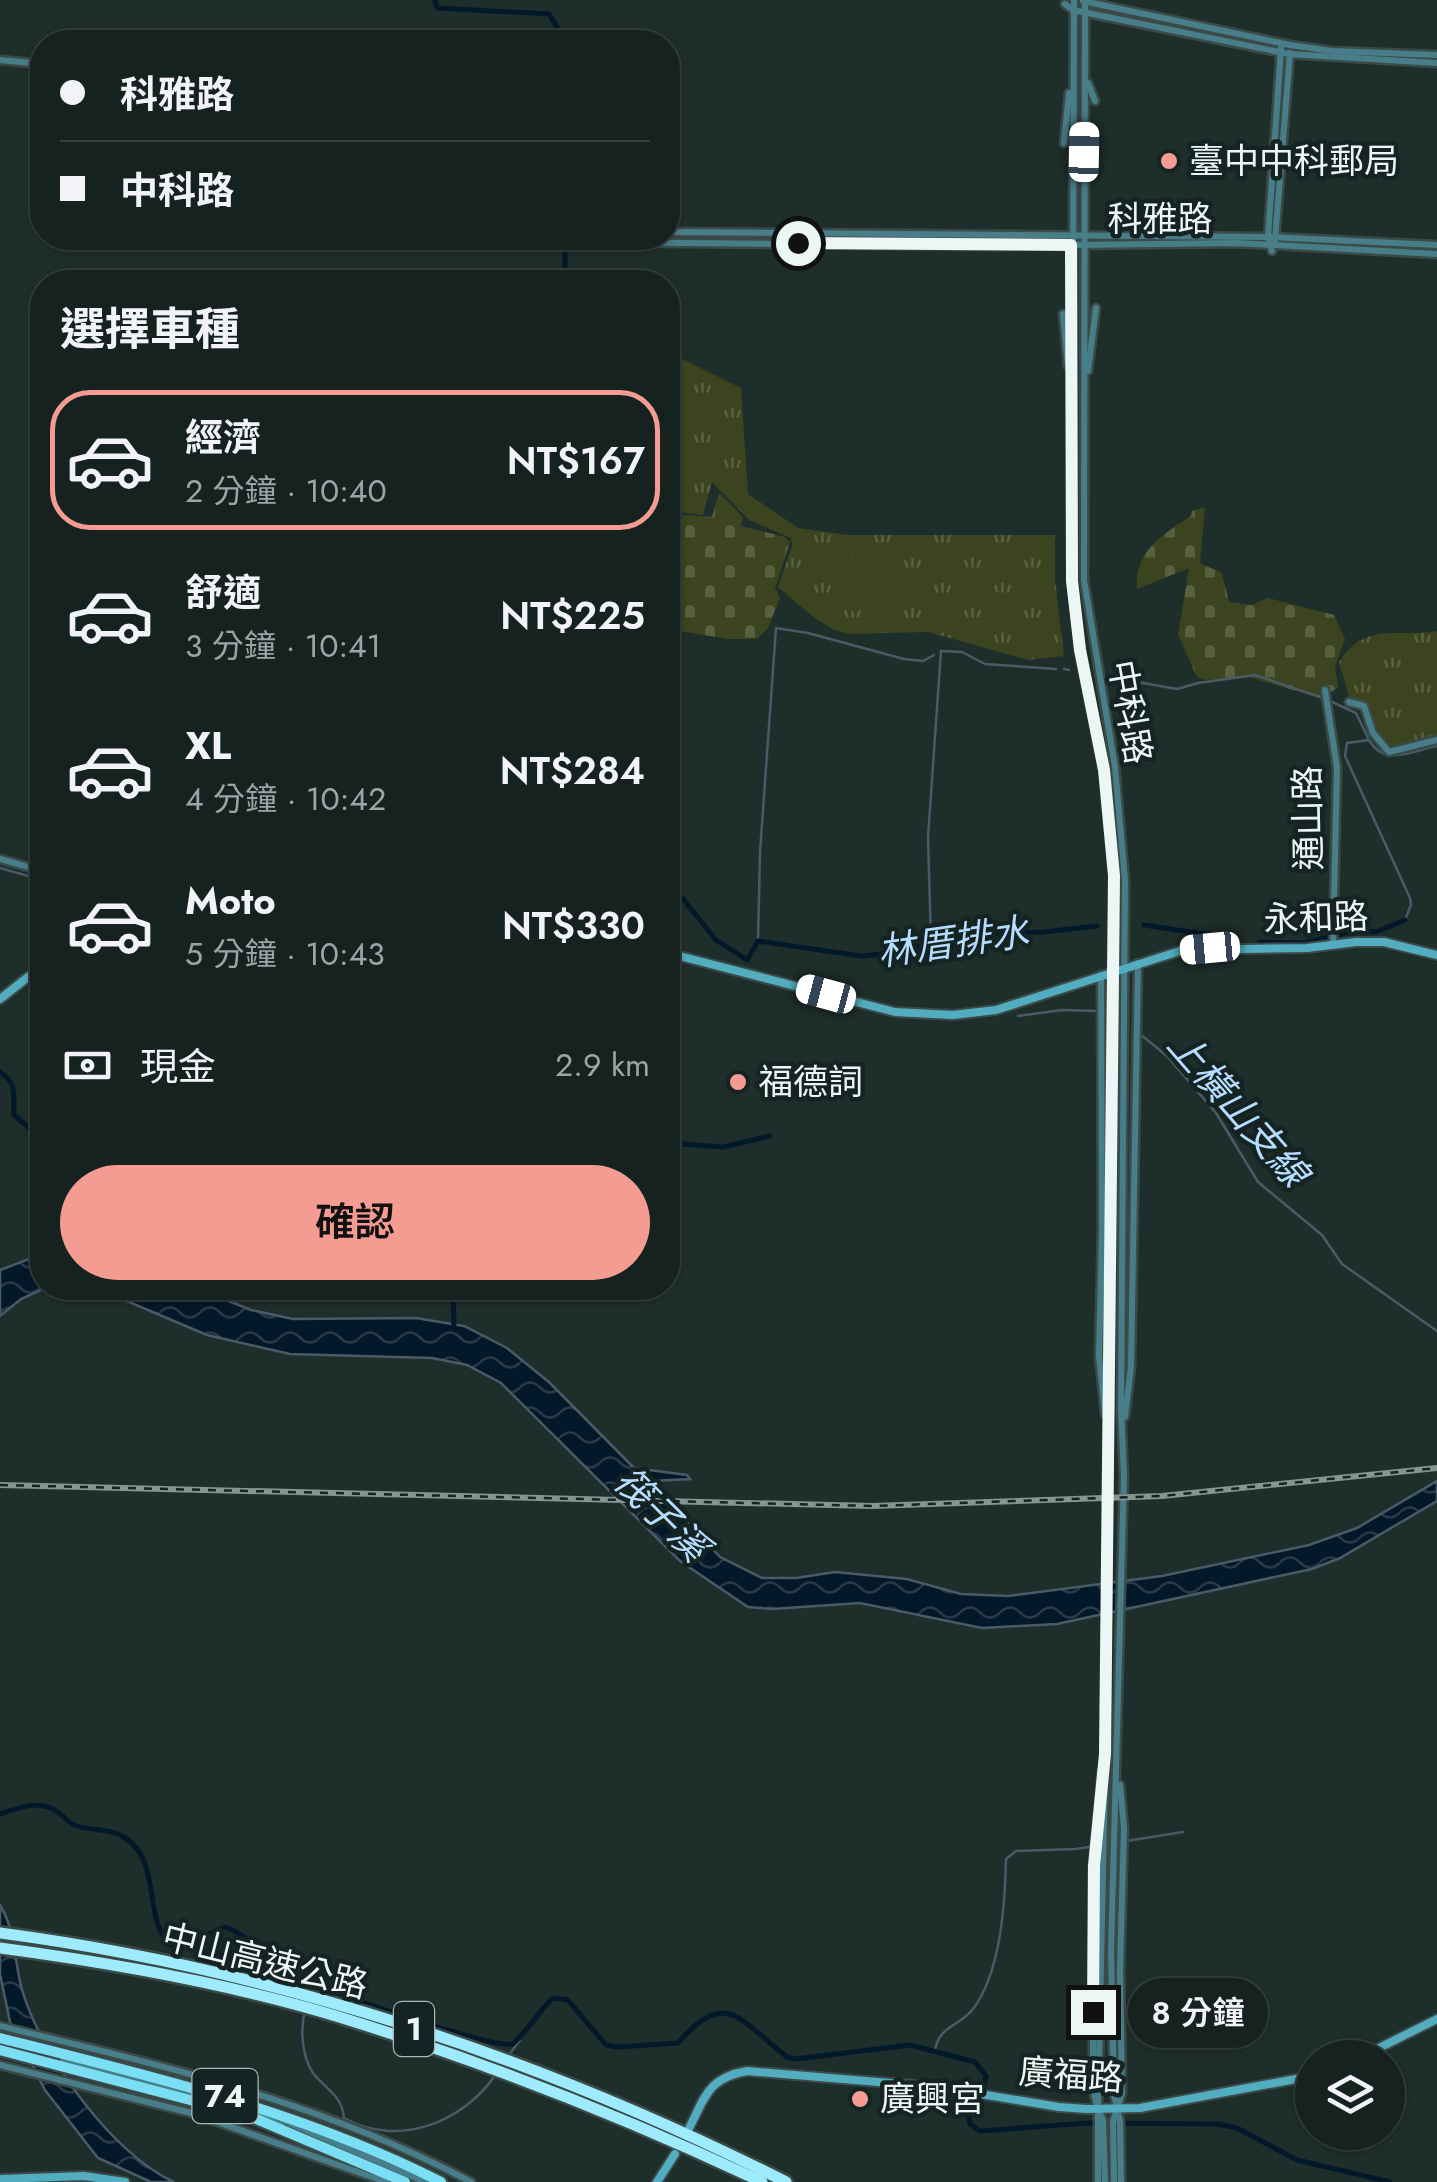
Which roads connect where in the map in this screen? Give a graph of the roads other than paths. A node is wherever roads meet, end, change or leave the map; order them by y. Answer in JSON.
{"nodes":[{"id":1,"x":1074,"y":0,"type":"edge"},
{"id":2,"x":1085,"y":1,"type":"edge"},
{"id":3,"x":1073,"y":10,"type":"junction"},
{"id":4,"x":1085,"y":12,"type":"junction"},
{"id":5,"x":1285,"y":49,"type":"junction"},
{"id":6,"x":1072,"y":52,"type":"junction"},
{"id":7,"x":1437,"y":56,"type":"edge"},
{"id":8,"x":0,"y":60,"type":"edge"},
{"id":9,"x":30,"y":63,"type":"edge"},
{"id":10,"x":1437,"y":63,"type":"edge"},
{"id":11,"x":1086,"y":77,"type":"junction"},
{"id":12,"x":1095,"y":101,"type":"dead end"},
{"id":13,"x":1064,"y":143,"type":"dead end"},
{"id":14,"x":680,"y":232,"type":"edge"},
{"id":15,"x":1071,"y":241,"type":"junction"},
{"id":16,"x":1083,"y":241,"type":"junction"},
{"id":17,"x":1272,"y":241,"type":"junction"},
{"id":18,"x":680,"y":242,"type":"edge"},
{"id":19,"x":1437,"y":245,"type":"edge"},
{"id":20,"x":1437,"y":254,"type":"edge"},
{"id":21,"x":1096,"y":308,"type":"dead end"},
{"id":22,"x":1063,"y":314,"type":"dead end"},
{"id":23,"x":1084,"y":397,"type":"junction"},
{"id":24,"x":1072,"y":412,"type":"junction"},
{"id":25,"x":1326,"y":696,"type":"dead end"},
{"id":26,"x":1348,"y":702,"type":"dead end"},
{"id":27,"x":1437,"y":740,"type":"edge"},
{"id":28,"x":0,"y":858,"type":"edge"},
{"id":29,"x":30,"y":867,"type":"edge"},
{"id":30,"x":1332,"y":945,"type":"junction"},
{"id":31,"x":1437,"y":955,"type":"edge"},
{"id":32,"x":680,"y":956,"type":"edge"},
{"id":33,"x":1138,"y":963,"type":"junction"},
{"id":34,"x":1120,"y":969,"type":"junction"},
{"id":35,"x":30,"y":975,"type":"edge"},
{"id":36,"x":1101,"y":976,"type":"junction"},
{"id":37,"x":0,"y":999,"type":"edge"},
{"id":38,"x":1124,"y":1434,"type":"junction"},
{"id":39,"x":1108,"y":1435,"type":"junction"},
{"id":40,"x":1105,"y":1754,"type":"junction"},
{"id":41,"x":1117,"y":1759,"type":"junction"},
{"id":42,"x":0,"y":1933,"type":"edge"},
{"id":43,"x":0,"y":1948,"type":"edge"},
{"id":44,"x":1437,"y":2019,"type":"edge"},
{"id":45,"x":0,"y":2026,"type":"edge"},
{"id":46,"x":1394,"y":2040,"type":"edge"},
{"id":47,"x":0,"y":2044,"type":"edge"},
{"id":48,"x":25,"y":2050,"type":"junction"},
{"id":49,"x":0,"y":2064,"type":"edge"},
{"id":50,"x":1295,"y":2081,"type":"edge"},
{"id":51,"x":1118,"y":2108,"type":"junction"},
{"id":52,"x":1100,"y":2115,"type":"junction"},
{"id":53,"x":687,"y":2132,"type":"dead end"},
{"id":54,"x":675,"y":2154,"type":"dead end"},
{"id":55,"x":0,"y":2179,"type":"edge"},
{"id":56,"x":125,"y":2182,"type":"edge"},
{"id":57,"x":386,"y":2182,"type":"edge"},
{"id":58,"x":405,"y":2182,"type":"edge"},
{"id":59,"x":416,"y":2182,"type":"edge"},
{"id":60,"x":425,"y":2182,"type":"edge"},
{"id":61,"x":441,"y":2182,"type":"edge"},
{"id":62,"x":471,"y":2182,"type":"edge"},
{"id":63,"x":657,"y":2182,"type":"edge"},
{"id":64,"x":762,"y":2182,"type":"edge"},
{"id":65,"x":786,"y":2182,"type":"edge"},
{"id":66,"x":1101,"y":2182,"type":"edge"},
{"id":67,"x":1118,"y":2182,"type":"edge"}],
"edges":[{"from":1,"to":2,"type":"street"},
{"from":1,"to":3,"type":"street","name":"中科路"},
{"from":2,"to":4,"type":"street","name":"中科路"},
{"from":2,"to":5,"type":"street"},
{"from":3,"to":4,"type":"street"},
{"from":3,"to":6,"type":"street","name":"中科路"},
{"from":4,"to":5,"type":"street"},
{"from":4,"to":11,"type":"street","name":"中科路"},
{"from":5,"to":7,"type":"street"},
{"from":5,"to":10,"type":"street"},
{"from":5,"to":17,"type":"street"},
{"from":6,"to":13,"type":"street"},
{"from":6,"to":15,"type":"street","name":"中科路"},
{"from":8,"to":9,"type":"street"},
{"from":11,"to":12,"type":"street"},
{"from":11,"to":16,"type":"street","name":"中科路"},
{"from":14,"to":15,"type":"street","name":"科雅路"},
{"from":15,"to":16,"type":"street","name":"科雅路"},
{"from":15,"to":18,"type":"street","name":"科雅路"},
{"from":15,"to":24,"type":"street","name":"中科路"},
{"from":16,"to":17,"type":"street","name":"科雅路"},
{"from":16,"to":23,"type":"street","name":"中科路"},
{"from":17,"to":19,"type":"street","name":"科雅路"},
{"from":17,"to":20,"type":"street","name":"科雅路"},
{"from":21,"to":23,"type":"street"},
{"from":22,"to":24,"type":"street"},
{"from":23,"to":34,"type":"street","name":"中科路"},
{"from":24,"to":34,"type":"street","name":"中科路"},
{"from":25,"to":30,"type":"street","name":"通山路"},
{"from":26,"to":27,"type":"street"},
{"from":28,"to":29,"type":"street"},
{"from":30,"to":31,"type":"main road","name":"永和路"},
{"from":30,"to":33,"type":"main road","name":"永和路"},
{"from":32,"to":36,"type":"main road","name":"永和路"},
{"from":33,"to":34,"type":"main road","name":"永和路"},
{"from":33,"to":38,"type":"street"},
{"from":34,"to":36,"type":"main road","name":"永和路"},
{"from":34,"to":38,"type":"street","name":"中科路"},
{"from":34,"to":39,"type":"street","name":"中科路"},
{"from":35,"to":37,"type":"main road"},
{"from":36,"to":39,"type":"street"},
{"from":38,"to":41,"type":"street"},
{"from":39,"to":40,"type":"street"},
{"from":40,"to":52,"type":"street"},
{"from":40,"to":52,"type":"street"},
{"from":41,"to":51,"type":"street"},
{"from":41,"to":51,"type":"street"},
{"from":42,"to":65,"type":"highway","name":"中山高速公路","number":"1"},
{"from":43,"to":64,"type":"highway","name":"中山高速公路","number":"1"},
{"from":44,"to":46,"type":"main road"},
{"from":45,"to":62,"type":"street"},
{"from":47,"to":48,"type":"street"},
{"from":47,"to":58,"type":"highway","number":"74"},
{"from":47,"to":61,"type":"highway","number":"74"},
{"from":48,"to":59,"type":"street"},
{"from":48,"to":60,"type":"street"},
{"from":49,"to":57,"type":"street"},
{"from":50,"to":51,"type":"main road","name":"廣福路"},
{"from":51,"to":52,"type":"main road","name":"廣福路"},
{"from":51,"to":67,"type":"street"},
{"from":52,"to":53,"type":"main road","name":"廣福路"},
{"from":52,"to":66,"type":"street"},
{"from":54,"to":63,"type":"main road"},
{"from":55,"to":56,"type":"main road"}]}
